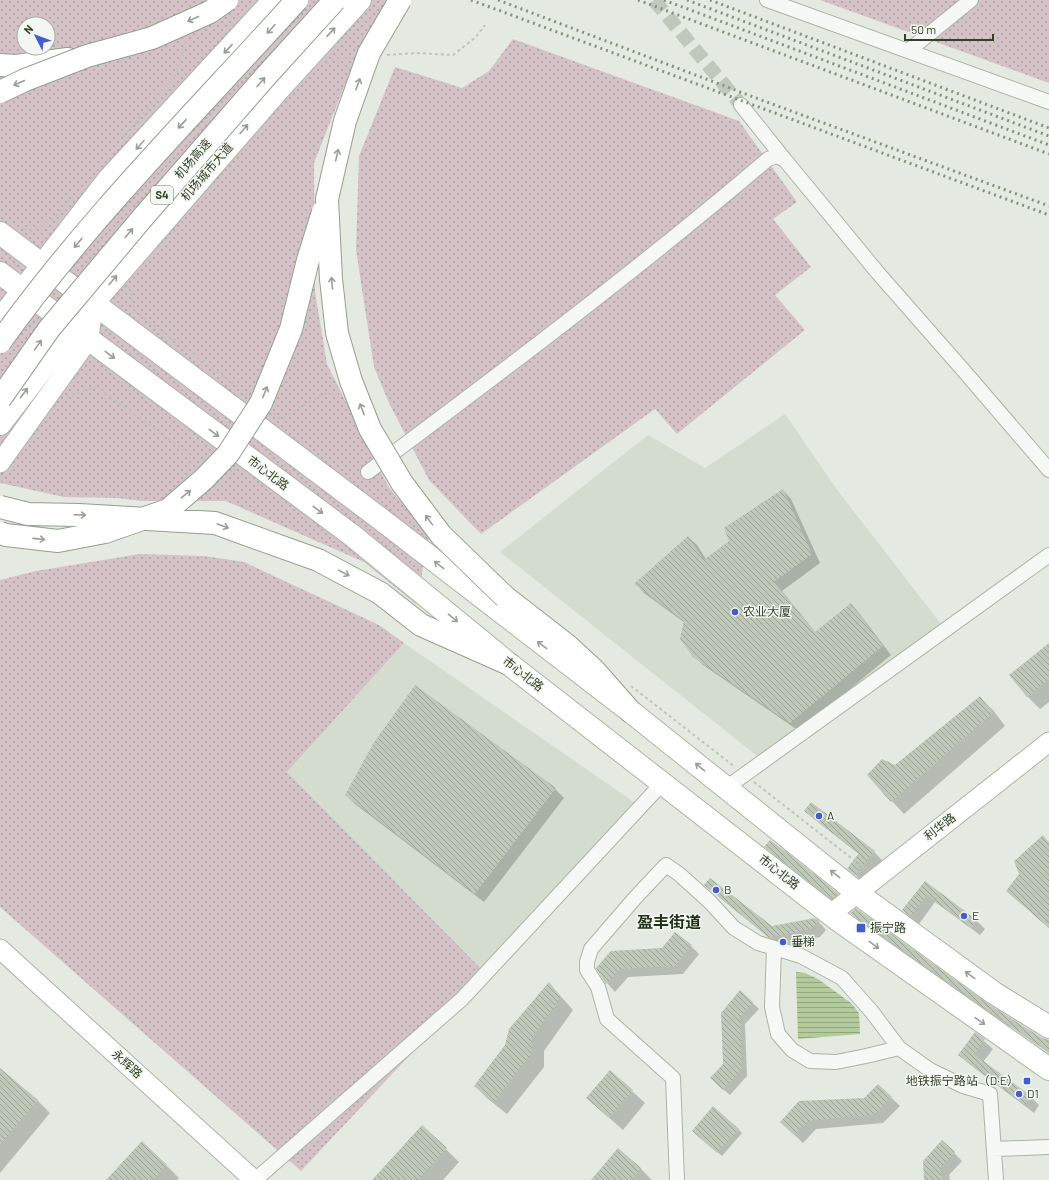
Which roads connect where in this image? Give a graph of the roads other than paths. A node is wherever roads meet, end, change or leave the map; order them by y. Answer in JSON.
{"nodes":[{"id":1,"x":227,"y":0,"type":"edge"},
{"id":2,"x":274,"y":0,"type":"edge"},
{"id":3,"x":297,"y":0,"type":"edge"},
{"id":4,"x":335,"y":0,"type":"edge"},
{"id":5,"x":360,"y":0,"type":"edge"},
{"id":6,"x":400,"y":0,"type":"edge"},
{"id":7,"x":767,"y":0,"type":"edge"},
{"id":8,"x":970,"y":0,"type":"edge"},
{"id":9,"x":908,"y":51,"type":"junction"},
{"id":10,"x":87,"y":56,"type":"junction"},
{"id":11,"x":0,"y":66,"type":"edge"},
{"id":12,"x":0,"y":92,"type":"edge"},
{"id":13,"x":1049,"y":102,"type":"edge"},
{"id":14,"x":741,"y":105,"type":"tunnel mouth"},
{"id":15,"x":786,"y":160,"type":"junction"},
{"id":16,"x":327,"y":199,"type":"junction"},
{"id":17,"x":10,"y":231,"type":"edge"},
{"id":18,"x":42,"y":264,"type":"junction"},
{"id":19,"x":0,"y":273,"type":"edge"},
{"id":20,"x":22,"y":290,"type":"junction"},
{"id":21,"x":94,"y":303,"type":"junction"},
{"id":22,"x":0,"y":306,"type":"edge"},
{"id":23,"x":0,"y":320,"type":"edge"},
{"id":24,"x":81,"y":333,"type":"junction"},
{"id":25,"x":0,"y":342,"type":"edge"},
{"id":26,"x":0,"y":399,"type":"edge"},
{"id":27,"x":0,"y":424,"type":"edge"},
{"id":28,"x":3,"y":468,"type":"edge"},
{"id":29,"x":1049,"y":470,"type":"edge"},
{"id":30,"x":368,"y":472,"type":"dead end"},
{"id":31,"x":0,"y":507,"type":"edge"},
{"id":32,"x":0,"y":534,"type":"edge"},
{"id":33,"x":1049,"y":555,"type":"edge"},
{"id":34,"x":509,"y":664,"type":"junction"},
{"id":35,"x":630,"y":711,"type":"junction"},
{"id":36,"x":1049,"y":742,"type":"edge"},
{"id":37,"x":1049,"y":754,"type":"edge"},
{"id":38,"x":726,"y":788,"type":"junction"},
{"id":39,"x":656,"y":790,"type":"dead end"},
{"id":40,"x":861,"y":896,"type":"junction"},
{"id":41,"x":835,"y":916,"type":"junction"},
{"id":42,"x":774,"y":948,"type":"junction"},
{"id":43,"x":0,"y":949,"type":"edge"},
{"id":44,"x":1049,"y":1027,"type":"edge"},
{"id":45,"x":899,"y":1048,"type":"junction"},
{"id":46,"x":1049,"y":1069,"type":"edge"},
{"id":47,"x":1049,"y":1147,"type":"edge"},
{"id":48,"x":994,"y":1148,"type":"junction"},
{"id":49,"x":255,"y":1180,"type":"edge"},
{"id":50,"x":677,"y":1180,"type":"edge"},
{"id":51,"x":996,"y":1180,"type":"edge"}],
"edges":[{"from":1,"to":10,"type":"main road","one_way":true,"bridge":true},
{"from":2,"to":18,"type":"main road","one_way":true},
{"from":3,"to":25,"type":"main road","one_way":true,"bridge":true},
{"from":26,"to":4,"type":"main road","name":"机场高速","number":"S4","one_way":true,"bridge":true},
{"from":21,"to":5,"type":"main road","name":"机场城市大道","one_way":true},
{"from":16,"to":6,"type":"main road","one_way":true,"bridge":true},
{"from":7,"to":9,"type":"street"},
{"from":8,"to":9,"type":"street"},
{"from":9,"to":13,"type":"street"},
{"from":10,"to":11,"type":"main road","bridge":true},
{"from":10,"to":12,"type":"main road","one_way":true,"bridge":true},
{"from":14,"to":15,"type":"street"},
{"from":15,"to":29,"type":"street"},
{"from":15,"to":30,"type":"street"},
{"from":32,"to":16,"type":"main road","one_way":true,"bridge":true},
{"from":35,"to":16,"type":"main road","one_way":true,"bridge":true},
{"from":17,"to":18,"type":"main road"},
{"from":18,"to":20,"type":"main road"},
{"from":18,"to":21,"type":"main road"},
{"from":19,"to":20,"type":"main road","name":"市心北路"},
{"from":20,"to":22,"type":"street"},
{"from":20,"to":23,"type":"main road"},
{"from":20,"to":24,"type":"main road","name":"市心北路"},
{"from":21,"to":24,"type":"main road","name":"机场城市大道"},
{"from":35,"to":21,"type":"main road","one_way":true},
{"from":27,"to":24,"type":"main road","name":"机场城市大道","one_way":true},
{"from":24,"to":28,"type":"street"},
{"from":24,"to":34,"type":"main road","name":"市心北路","one_way":true},
{"from":31,"to":34,"type":"main road","one_way":true,"bridge":true},
{"from":33,"to":38,"type":"street"},
{"from":34,"to":41,"type":"main road","name":"市心北路"},
{"from":38,"to":35,"type":"main road","one_way":true},
{"from":36,"to":40,"type":"street","name":"利华路"},
{"from":37,"to":40,"type":"street","name":"利华路"},
{"from":40,"to":38,"type":"main road","one_way":true},
{"from":39,"to":49,"type":"street"},
{"from":40,"to":41,"type":"street","name":"利华路"},
{"from":44,"to":40,"type":"main road","one_way":true},
{"from":41,"to":46,"type":"main road","name":"市心北路","one_way":true},
{"from":42,"to":45,"type":"street"},
{"from":42,"to":45,"type":"street"},
{"from":42,"to":50,"type":"street"},
{"from":43,"to":49,"type":"street","name":"永辉路"},
{"from":45,"to":48,"type":"street"},
{"from":47,"to":48,"type":"street"},
{"from":48,"to":51,"type":"street"}]}
